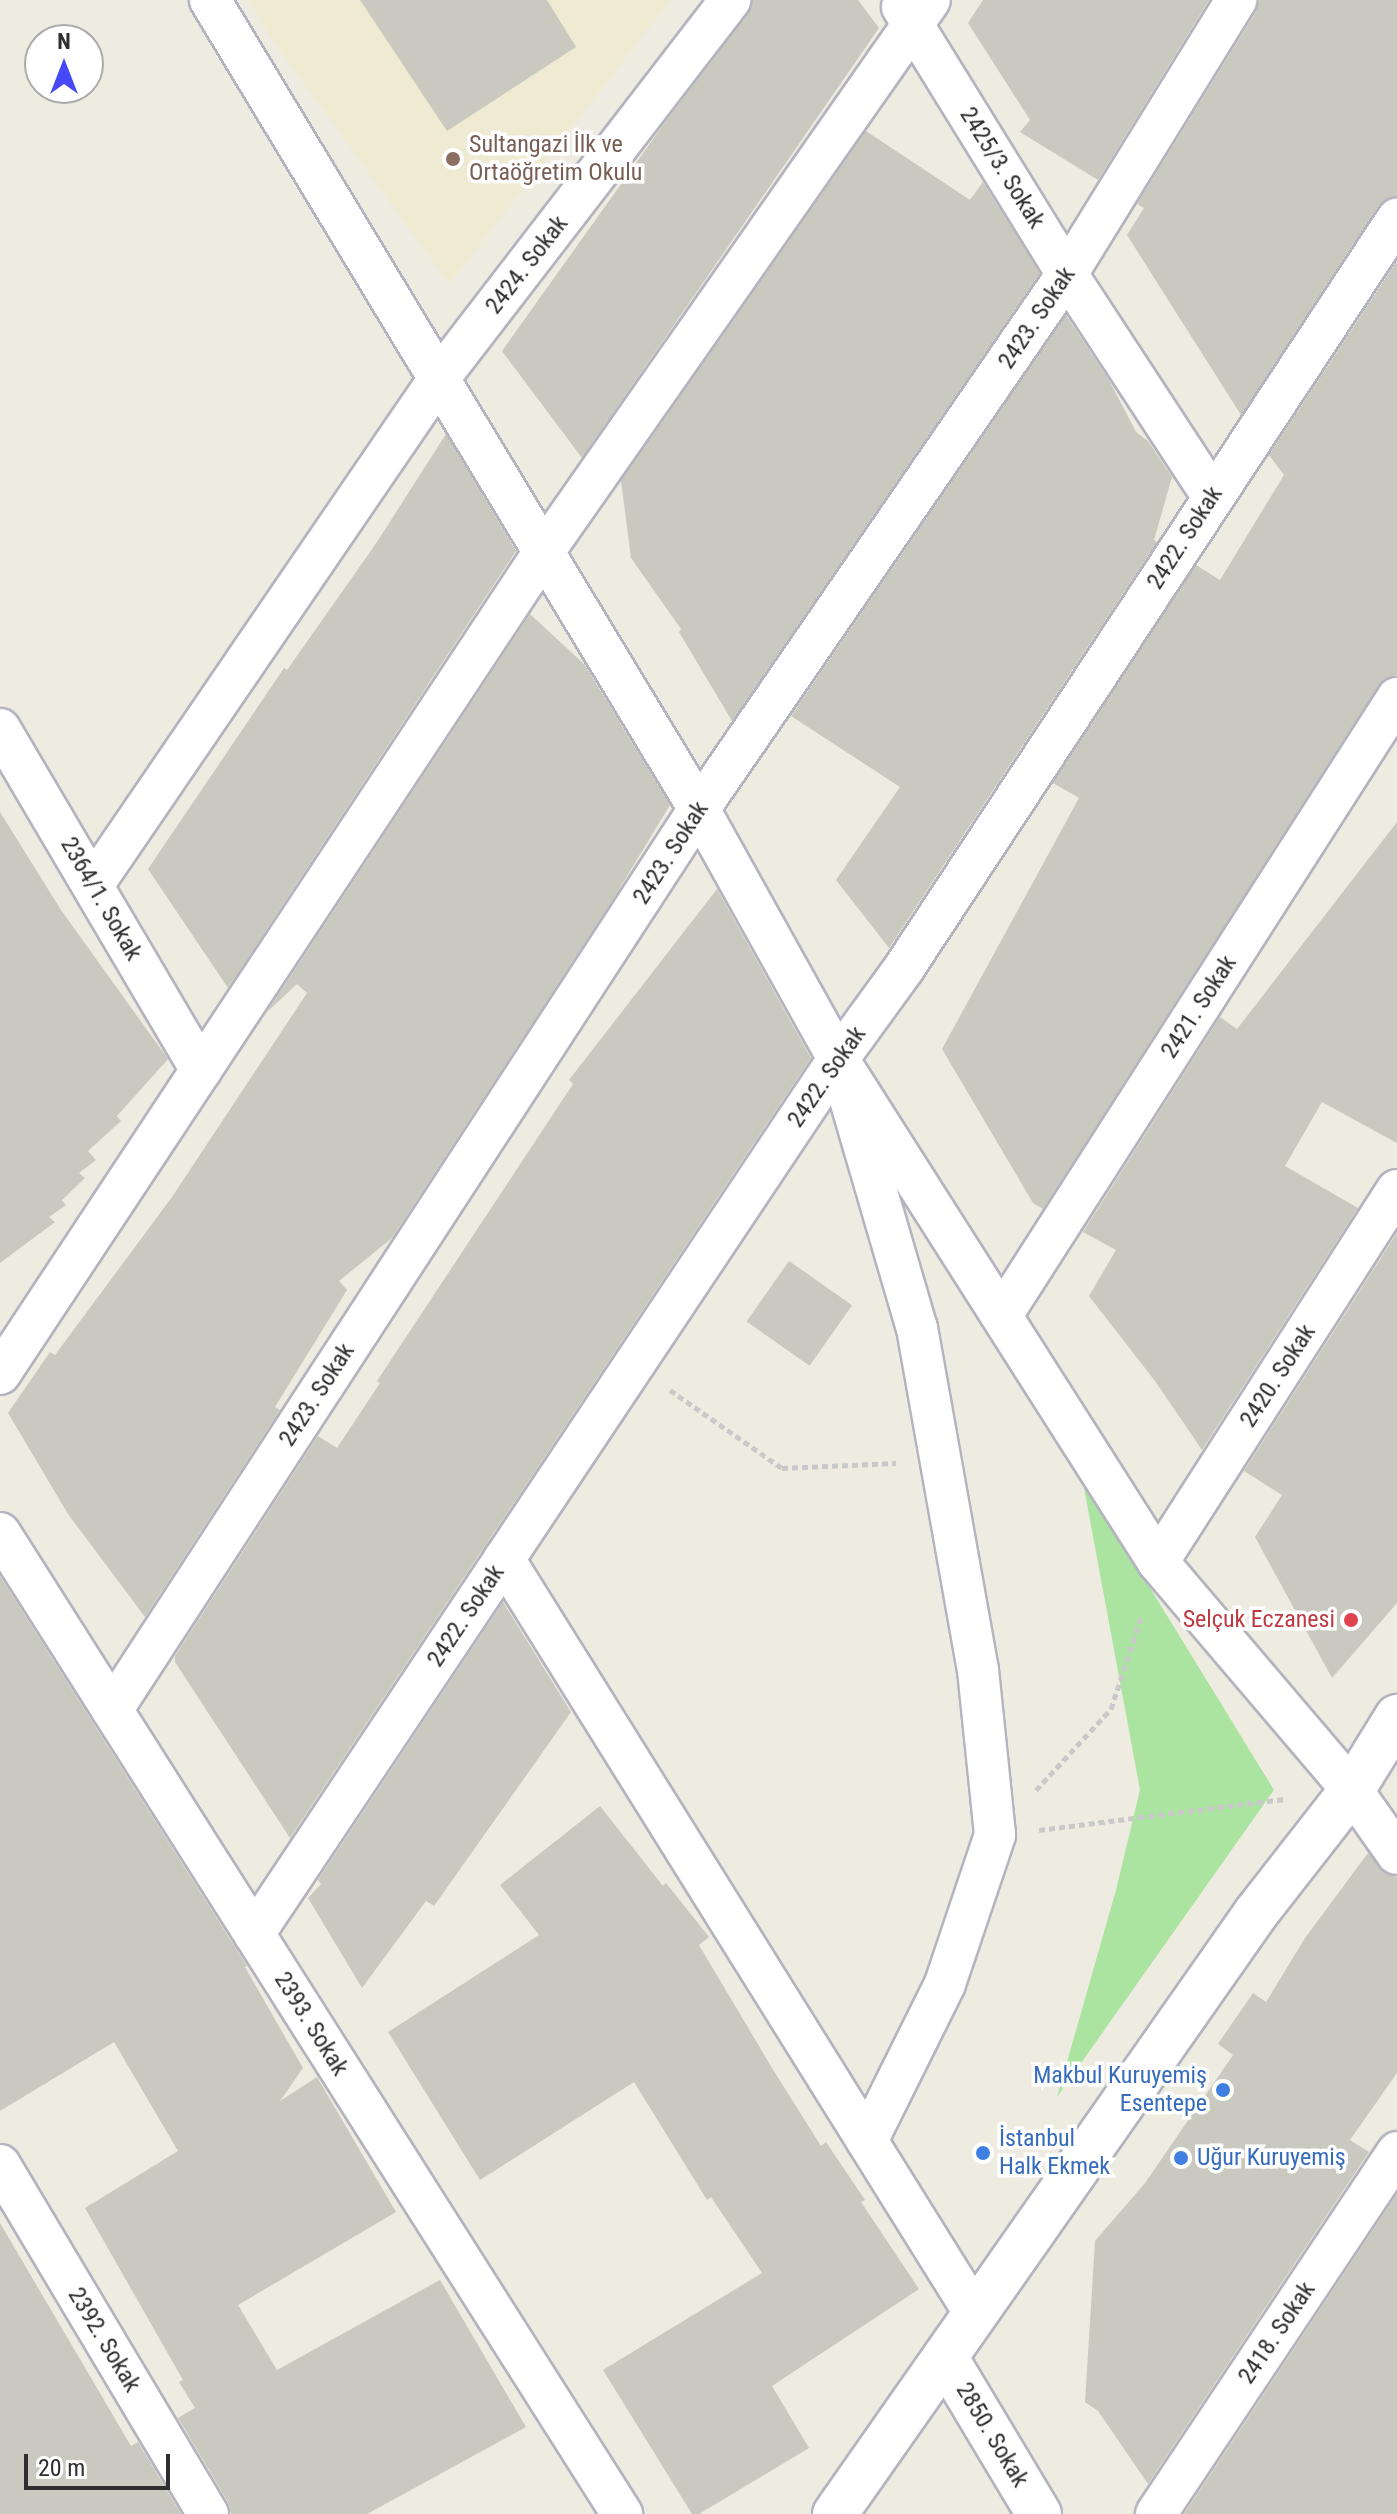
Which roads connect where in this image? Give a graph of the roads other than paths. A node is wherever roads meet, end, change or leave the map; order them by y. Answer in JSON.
{"nodes":[{"id":1,"x":210,"y":0,"type":"edge"},
{"id":2,"x":730,"y":0,"type":"edge"},
{"id":3,"x":1236,"y":0,"type":"edge"},
{"id":4,"x":914,"y":8,"type":"edge"},
{"id":5,"x":1397,"y":219,"type":"edge"},
{"id":6,"x":1067,"y":274,"type":"junction"},
{"id":7,"x":440,"y":377,"type":"junction"},
{"id":8,"x":1212,"y":496,"type":"junction"},
{"id":9,"x":545,"y":550,"type":"junction"},
{"id":10,"x":1397,"y":698,"type":"edge"},
{"id":11,"x":0,"y":729,"type":"edge"},
{"id":12,"x":699,"y":809,"type":"junction"},
{"id":13,"x":93,"y":885,"type":"junction"},
{"id":14,"x":838,"y":1059,"type":"junction"},
{"id":15,"x":201,"y":1070,"type":"junction"},
{"id":16,"x":1397,"y":1190,"type":"edge"},
{"id":17,"x":1002,"y":1315,"type":"junction"},
{"id":18,"x":0,"y":1374,"type":"edge"},
{"id":19,"x":0,"y":1533,"type":"edge"},
{"id":20,"x":504,"y":1559,"type":"junction"},
{"id":21,"x":1158,"y":1562,"type":"junction"},
{"id":22,"x":112,"y":1710,"type":"junction"},
{"id":23,"x":1397,"y":1717,"type":"edge"},
{"id":24,"x":1352,"y":1790,"type":"junction"},
{"id":25,"x":1397,"y":1854,"type":"edge"},
{"id":26,"x":254,"y":1934,"type":"junction"},
{"id":27,"x":867,"y":2141,"type":"junction"},
{"id":28,"x":1397,"y":2152,"type":"edge"},
{"id":29,"x":0,"y":2165,"type":"edge"},
{"id":30,"x":975,"y":2314,"type":"junction"},
{"id":31,"x":945,"y":2357,"type":"junction"},
{"id":32,"x":208,"y":2514,"type":"edge"},
{"id":33,"x":622,"y":2514,"type":"edge"},
{"id":34,"x":835,"y":2514,"type":"edge"},
{"id":35,"x":1039,"y":2514,"type":"edge"},
{"id":36,"x":1156,"y":2514,"type":"edge"}],
"edges":[{"from":1,"to":7,"type":"street"},
{"from":2,"to":7,"type":"street","name":"2424. Sokak"},
{"from":3,"to":6,"type":"street","name":"2423. Sokak"},
{"from":4,"to":6,"type":"street","name":"2425/3. Sokak"},
{"from":4,"to":9,"type":"street"},
{"from":5,"to":8,"type":"street","name":"2422. Sokak"},
{"from":6,"to":8,"type":"street","name":"2425/3. Sokak"},
{"from":6,"to":12,"type":"street","name":"2423. Sokak"},
{"from":7,"to":9,"type":"street"},
{"from":7,"to":13,"type":"street","name":"2424. Sokak"},
{"from":8,"to":14,"type":"street","name":"2422. Sokak"},
{"from":9,"to":12,"type":"street"},
{"from":9,"to":15,"type":"street"},
{"from":10,"to":17,"type":"street","name":"2421. Sokak"},
{"from":11,"to":13,"type":"street","name":"2364/1. Sokak"},
{"from":12,"to":14,"type":"street"},
{"from":12,"to":22,"type":"street","name":"2423. Sokak"},
{"from":13,"to":15,"type":"street","name":"2364/1. Sokak"},
{"from":14,"to":17,"type":"street"},
{"from":14,"to":20,"type":"street","name":"2422. Sokak"},
{"from":14,"to":27,"type":"street"},
{"from":15,"to":18,"type":"street"},
{"from":16,"to":21,"type":"street","name":"2420. Sokak"},
{"from":17,"to":21,"type":"street"},
{"from":19,"to":22,"type":"street","name":"2393. Sokak"},
{"from":20,"to":26,"type":"street","name":"2422. Sokak"},
{"from":20,"to":27,"type":"street"},
{"from":21,"to":24,"type":"street"},
{"from":22,"to":26,"type":"street","name":"2393. Sokak"},
{"from":23,"to":24,"type":"main road"},
{"from":24,"to":25,"type":"street"},
{"from":24,"to":30,"type":"main road"},
{"from":26,"to":33,"type":"street","name":"2393. Sokak"},
{"from":27,"to":30,"type":"street"},
{"from":28,"to":36,"type":"street","name":"2418. Sokak"},
{"from":29,"to":32,"type":"street","name":"2392. Sokak"},
{"from":30,"to":31,"type":"main road"},
{"from":31,"to":34,"type":"main road"},
{"from":31,"to":35,"type":"main road","name":"2850. Sokak"}]}
